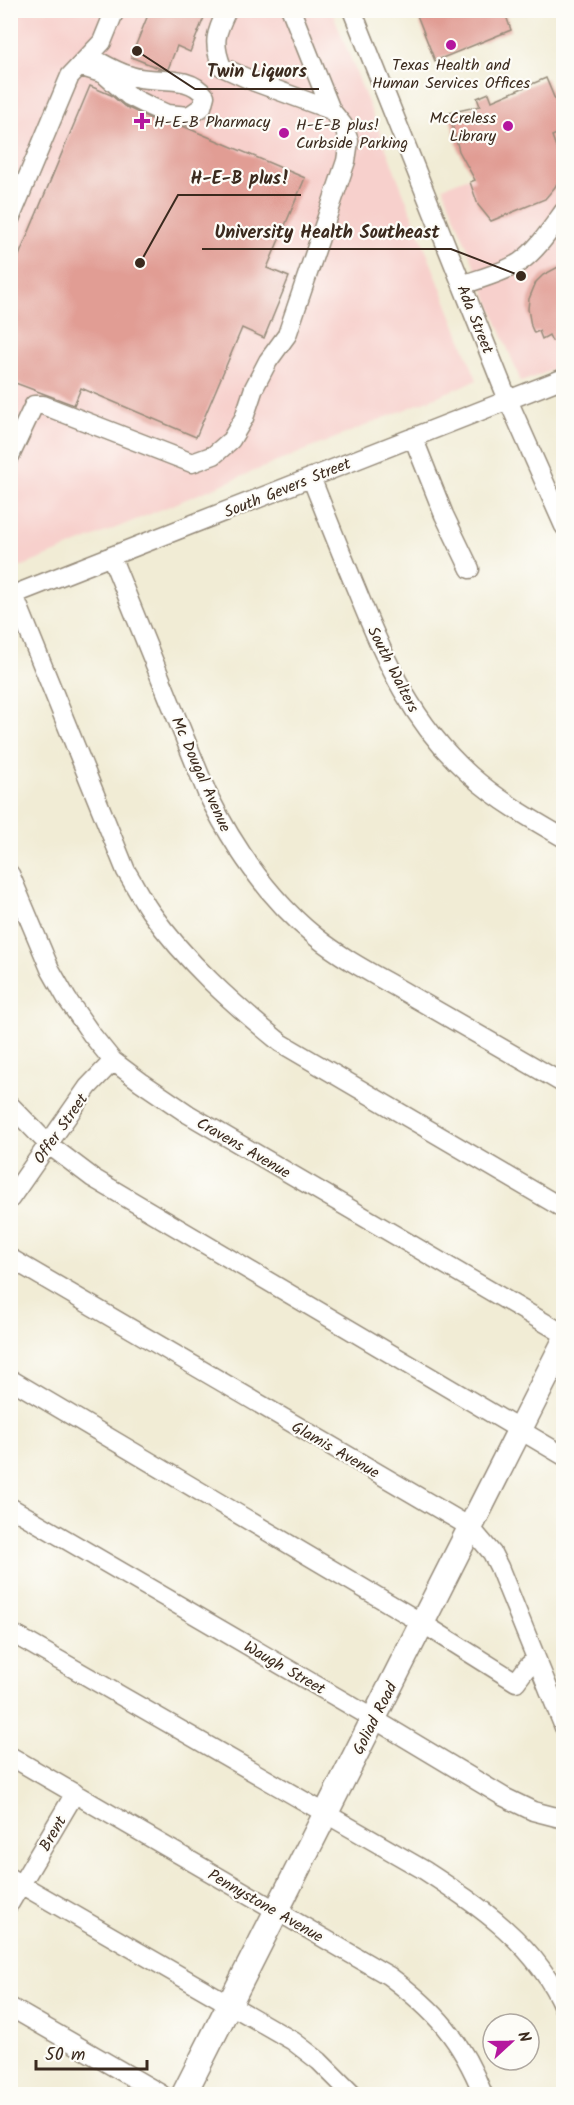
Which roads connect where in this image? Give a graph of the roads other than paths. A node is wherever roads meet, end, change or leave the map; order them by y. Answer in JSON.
{"nodes":[{"id":1,"x":115,"y":10,"type":"edge"},
{"id":2,"x":227,"y":10,"type":"edge"},
{"id":3,"x":291,"y":10,"type":"edge"},
{"id":4,"x":352,"y":10,"type":"edge"},
{"id":5,"x":84,"y":61,"type":"junction"},
{"id":6,"x":331,"y":110,"type":"junction"},
{"id":7,"x":564,"y":211,"type":"edge"},
{"id":8,"x":10,"y":219,"type":"edge"},
{"id":9,"x":462,"y":285,"type":"junction"},
{"id":10,"x":564,"y":378,"type":"edge"},
{"id":11,"x":508,"y":400,"type":"junction"},
{"id":12,"x":413,"y":437,"type":"junction"},
{"id":13,"x":10,"y":456,"type":"edge"},
{"id":14,"x":311,"y":477,"type":"junction"},
{"id":15,"x":564,"y":526,"type":"edge"},
{"id":16,"x":111,"y":556,"type":"junction"},
{"id":17,"x":470,"y":569,"type":"dead end"},
{"id":18,"x":12,"y":595,"type":"edge"},
{"id":19,"x":564,"y":838,"type":"edge"},
{"id":20,"x":10,"y":874,"type":"edge"},
{"id":21,"x":113,"y":1061,"type":"junction"},
{"id":22,"x":564,"y":1084,"type":"edge"},
{"id":23,"x":10,"y":1105,"type":"edge"},
{"id":24,"x":48,"y":1144,"type":"junction"},
{"id":25,"x":10,"y":1199,"type":"edge"},
{"id":26,"x":564,"y":1209,"type":"edge"},
{"id":27,"x":10,"y":1258,"type":"edge"},
{"id":28,"x":564,"y":1334,"type":"edge"},
{"id":29,"x":564,"y":1342,"type":"edge"},
{"id":30,"x":10,"y":1379,"type":"edge"},
{"id":31,"x":519,"y":1430,"type":"junction"},
{"id":32,"x":564,"y":1456,"type":"edge"},
{"id":33,"x":10,"y":1507,"type":"edge"},
{"id":34,"x":470,"y":1527,"type":"junction"},
{"id":35,"x":422,"y":1623,"type":"junction"},
{"id":36,"x":10,"y":1632,"type":"edge"},
{"id":37,"x":536,"y":1659,"type":"junction"},
{"id":38,"x":374,"y":1719,"type":"junction"},
{"id":39,"x":564,"y":1727,"type":"edge"},
{"id":40,"x":10,"y":1756,"type":"edge"},
{"id":41,"x":75,"y":1793,"type":"junction"},
{"id":42,"x":326,"y":1813,"type":"junction"},
{"id":43,"x":564,"y":1819,"type":"edge"},
{"id":44,"x":16,"y":1881,"type":"edge"},
{"id":45,"x":10,"y":1904,"type":"edge"},
{"id":46,"x":277,"y":1911,"type":"junction"},
{"id":47,"x":230,"y":2005,"type":"junction"},
{"id":48,"x":10,"y":2007,"type":"edge"},
{"id":49,"x":564,"y":2009,"type":"edge"},
{"id":50,"x":161,"y":2094,"type":"edge"},
{"id":51,"x":184,"y":2094,"type":"edge"},
{"id":52,"x":352,"y":2094,"type":"edge"},
{"id":53,"x":483,"y":2094,"type":"edge"}],
"edges":[{"from":1,"to":5,"type":"street"},
{"from":2,"to":6,"type":"street"},
{"from":3,"to":6,"type":"street"},
{"from":4,"to":9,"type":"street","name":"Ada Street"},
{"from":5,"to":5,"type":"street"},
{"from":5,"to":8,"type":"street"},
{"from":6,"to":13,"type":"street"},
{"from":7,"to":9,"type":"street"},
{"from":9,"to":11,"type":"street","name":"Ada Street"},
{"from":10,"to":11,"type":"street","name":"South Gevers Street"},
{"from":11,"to":12,"type":"street","name":"South Gevers Street"},
{"from":11,"to":15,"type":"street","name":"Ada Street"},
{"from":12,"to":14,"type":"street","name":"South Gevers Street"},
{"from":12,"to":17,"type":"street"},
{"from":14,"to":16,"type":"street","name":"South Gevers Street"},
{"from":14,"to":19,"type":"street","name":"South Walters"},
{"from":16,"to":18,"type":"street","name":"South Gevers Street"},
{"from":16,"to":22,"type":"street","name":"Mc Dougal Avenue"},
{"from":18,"to":26,"type":"street"},
{"from":20,"to":21,"type":"street","name":"Cravens Avenue"},
{"from":21,"to":24,"type":"street","name":"Offer Street"},
{"from":21,"to":28,"type":"street","name":"Cravens Avenue"},
{"from":23,"to":24,"type":"street"},
{"from":24,"to":25,"type":"street","name":"Offer Street"},
{"from":24,"to":31,"type":"street"},
{"from":27,"to":34,"type":"street","name":"Glamis Avenue"},
{"from":29,"to":31,"type":"main road","name":"Goliad Road"},
{"from":30,"to":35,"type":"street"},
{"from":31,"to":32,"type":"street"},
{"from":31,"to":34,"type":"main road","name":"Goliad Road"},
{"from":33,"to":38,"type":"street","name":"Waugh Street"},
{"from":34,"to":35,"type":"main road","name":"Goliad Road"},
{"from":34,"to":37,"type":"street","name":"Glamis Avenue"},
{"from":35,"to":37,"type":"street"},
{"from":35,"to":38,"type":"main road","name":"Goliad Road"},
{"from":36,"to":42,"type":"street"},
{"from":37,"to":39,"type":"street","name":"Glamis Avenue"},
{"from":38,"to":42,"type":"main road","name":"Goliad Road"},
{"from":38,"to":43,"type":"street","name":"Waugh Street"},
{"from":40,"to":41,"type":"street","name":"Pennystone Avenue"},
{"from":41,"to":44,"type":"street","name":"Brent"},
{"from":41,"to":46,"type":"street","name":"Pennystone Avenue"},
{"from":42,"to":46,"type":"main road","name":"Goliad Road"},
{"from":42,"to":49,"type":"street"},
{"from":44,"to":45,"type":"street","name":"Brent"},
{"from":44,"to":47,"type":"street"},
{"from":46,"to":47,"type":"main road","name":"Goliad Road"},
{"from":46,"to":53,"type":"street","name":"Pennystone Avenue"},
{"from":47,"to":51,"type":"main road","name":"Goliad Road"},
{"from":47,"to":52,"type":"street"},
{"from":48,"to":50,"type":"street"}]}
